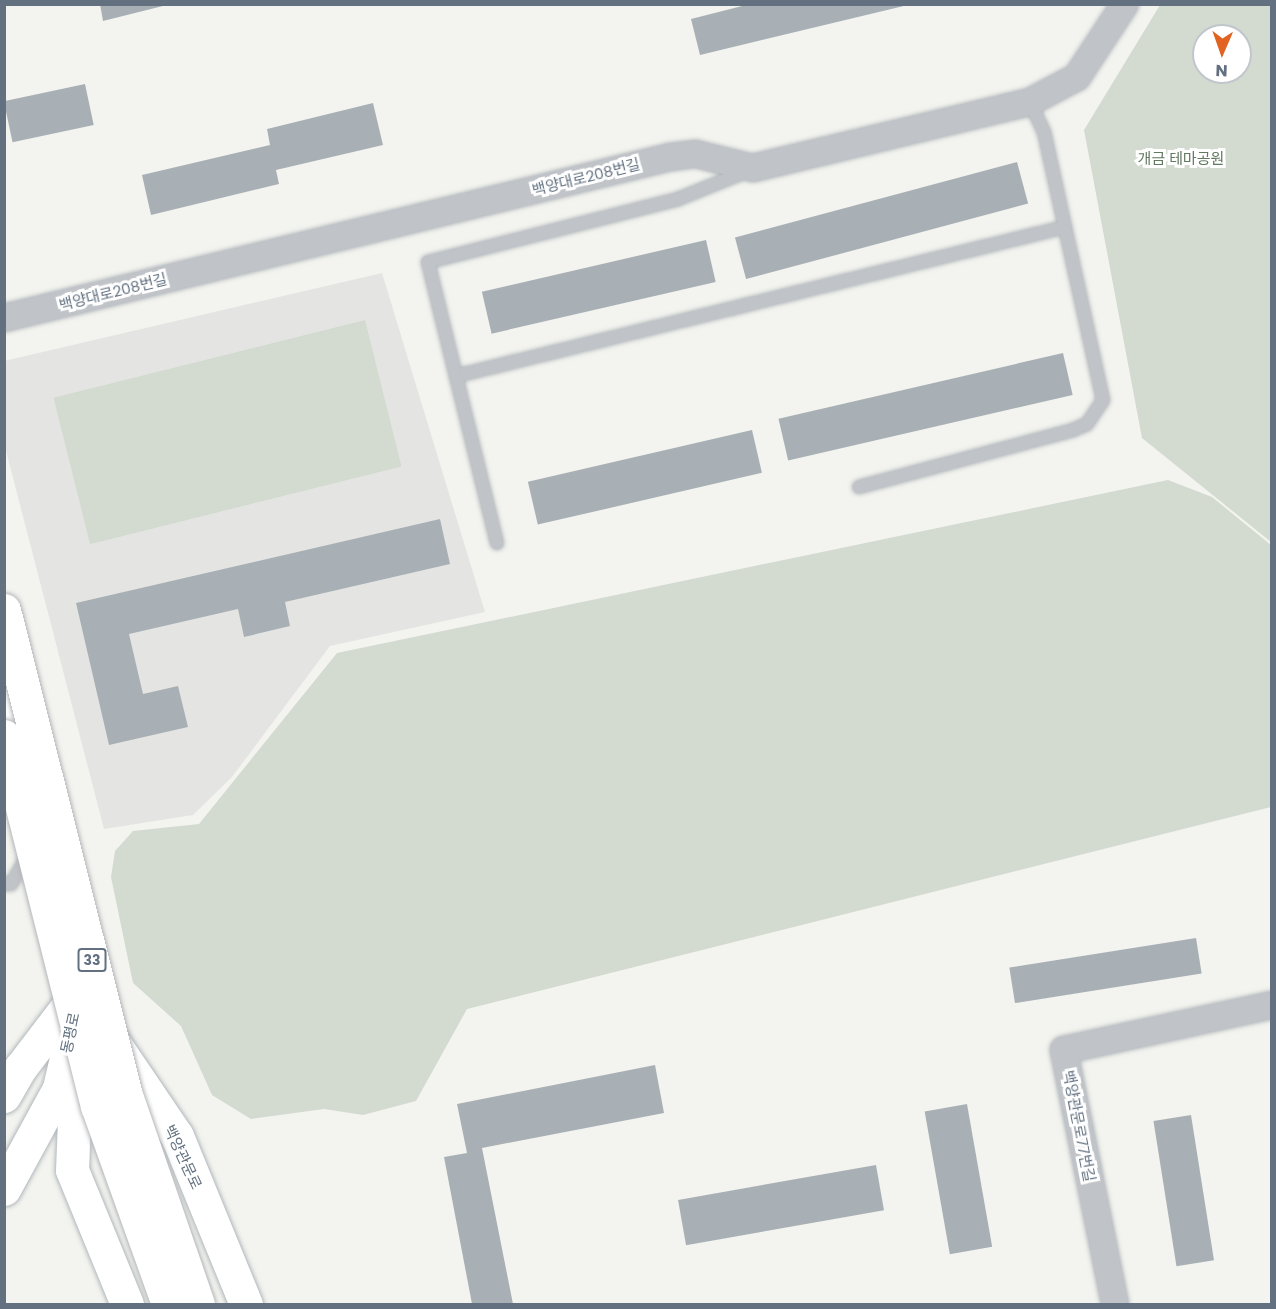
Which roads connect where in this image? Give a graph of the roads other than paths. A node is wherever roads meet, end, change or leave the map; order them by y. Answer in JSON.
{"nodes":[{"id":1,"x":1125,"y":4,"type":"edge"},
{"id":2,"x":1030,"y":102,"type":"junction"},
{"id":3,"x":753,"y":168,"type":"junction"},
{"id":4,"x":1065,"y":227,"type":"junction"},
{"id":5,"x":4,"y":318,"type":"edge"},
{"id":6,"x":456,"y":376,"type":"junction"},
{"id":7,"x":860,"y":487,"type":"dead end"},
{"id":8,"x":497,"y":543,"type":"dead end"},
{"id":9,"x":4,"y":610,"type":"edge"},
{"id":10,"x":4,"y":682,"type":"edge"},
{"id":11,"x":4,"y":736,"type":"edge"},
{"id":12,"x":41,"y":835,"type":"junction"},
{"id":13,"x":4,"y":884,"type":"edge"},
{"id":14,"x":79,"y":992,"type":"junction"},
{"id":15,"x":1272,"y":1005,"type":"edge"},
{"id":16,"x":4,"y":1096,"type":"edge"},
{"id":17,"x":4,"y":1189,"type":"edge"},
{"id":18,"x":127,"y":1305,"type":"edge"},
{"id":19,"x":168,"y":1305,"type":"edge"},
{"id":20,"x":198,"y":1305,"type":"edge"},
{"id":21,"x":246,"y":1305,"type":"edge"},
{"id":22,"x":1115,"y":1305,"type":"edge"}],
"edges":[{"from":1,"to":2,"type":"street","name":"백양대로208번길"},
{"from":2,"to":3,"type":"street","name":"백양대로208번길"},
{"from":2,"to":4,"type":"lane"},
{"from":3,"to":5,"type":"street","name":"백양대로208번길"},
{"from":3,"to":6,"type":"lane"},
{"from":4,"to":6,"type":"lane"},
{"from":4,"to":7,"type":"lane"},
{"from":6,"to":8,"type":"lane"},
{"from":9,"to":20,"type":"main road","number":"33","bridge":true},
{"from":10,"to":12,"type":"main road","name":"백양관문로"},
{"from":11,"to":19,"type":"main road","number":"33","bridge":true},
{"from":12,"to":13,"type":"lane"},
{"from":12,"to":14,"type":"main road","name":"백양관문로"},
{"from":14,"to":16,"type":"main road","name":"동평로"},
{"from":14,"to":17,"type":"main road","name":"동평로"},
{"from":14,"to":18,"type":"main road","name":"백양관문로"},
{"from":14,"to":21,"type":"main road","name":"백양관문로"},
{"from":15,"to":22,"type":"street","name":"백양관문로77번길"}]}
